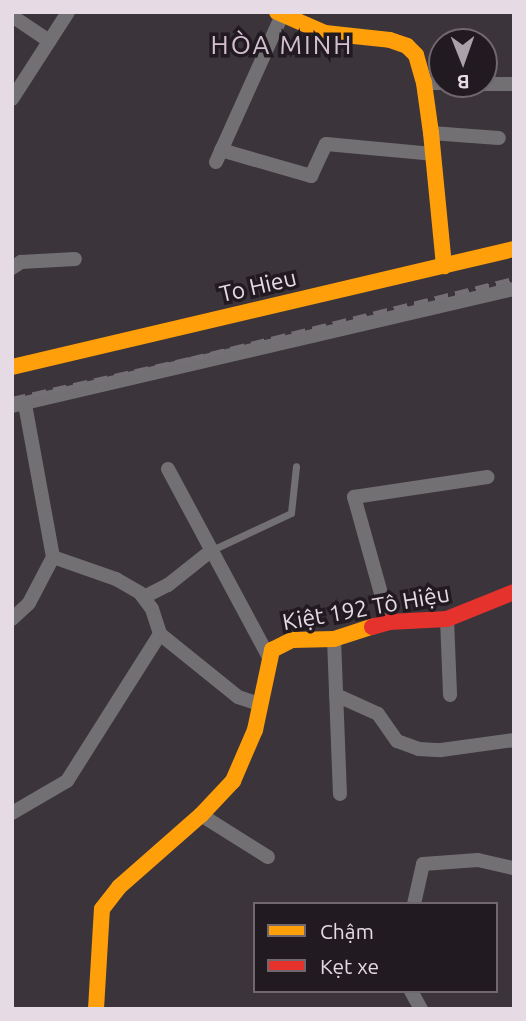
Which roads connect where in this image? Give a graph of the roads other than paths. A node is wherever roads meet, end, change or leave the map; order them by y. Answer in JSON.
{"nodes":[{"id":1,"x":68,"y":12,"type":"edge"},
{"id":2,"x":279,"y":14,"type":"edge"},
{"id":3,"x":12,"y":16,"type":"edge"},
{"id":4,"x":49,"y":41,"type":"junction"},
{"id":5,"x":424,"y":83,"type":"junction"},
{"id":6,"x":428,"y":83,"type":"edge"},
{"id":7,"x":12,"y":99,"type":"edge"},
{"id":8,"x":431,"y":133,"type":"junction"},
{"id":9,"x":499,"y":138,"type":"dead end"},
{"id":10,"x":433,"y":154,"type":"junction"},
{"id":11,"x":514,"y":249,"type":"edge"},
{"id":12,"x":75,"y":259,"type":"dead end"},
{"id":13,"x":444,"y":266,"type":"junction"},
{"id":14,"x":12,"y":268,"type":"edge"},
{"id":15,"x":514,"y":289,"type":"edge"},
{"id":16,"x":12,"y":368,"type":"edge"},
{"id":17,"x":18,"y":405,"type":"edge"},
{"id":18,"x":296,"y":466,"type":"dead end"},
{"id":19,"x":167,"y":469,"type":"dead end"},
{"id":20,"x":488,"y":478,"type":"dead end"},
{"id":21,"x":212,"y":550,"type":"junction"},
{"id":22,"x":54,"y":557,"type":"junction"},
{"id":23,"x":514,"y":593,"type":"edge"},
{"id":24,"x":144,"y":597,"type":"junction"},
{"id":25,"x":12,"y":619,"type":"edge"},
{"id":26,"x":447,"y":619,"type":"junction"},
{"id":27,"x":389,"y":622,"type":"junction"},
{"id":28,"x":159,"y":634,"type":"junction"},
{"id":29,"x":334,"y":639,"type":"junction"},
{"id":30,"x":269,"y":657,"type":"junction"},
{"id":31,"x":336,"y":695,"type":"junction"},
{"id":32,"x":450,"y":695,"type":"dead end"},
{"id":33,"x":260,"y":704,"type":"junction"},
{"id":34,"x":514,"y":740,"type":"edge"},
{"id":35,"x":340,"y":794,"type":"dead end"},
{"id":36,"x":12,"y":813,"type":"edge"},
{"id":37,"x":201,"y":815,"type":"junction"},
{"id":38,"x":268,"y":857,"type":"dead end"},
{"id":39,"x":514,"y":868,"type":"edge"},
{"id":40,"x":414,"y":902,"type":"edge"},
{"id":41,"x":412,"y":993,"type":"edge"},
{"id":42,"x":96,"y":1009,"type":"edge"},
{"id":43,"x":421,"y":1009,"type":"edge"}],
"edges":[{"from":1,"to":4,"type":"street"},
{"from":2,"to":5,"type":"street"},
{"from":2,"to":10,"type":"street"},
{"from":3,"to":4,"type":"street"},
{"from":4,"to":7,"type":"street"},
{"from":5,"to":6,"type":"street"},
{"from":5,"to":8,"type":"street"},
{"from":8,"to":9,"type":"street"},
{"from":8,"to":10,"type":"street"},
{"from":10,"to":13,"type":"street"},
{"from":11,"to":13,"type":"street","name":"To Hieu"},
{"from":12,"to":14,"type":"street"},
{"from":13,"to":16,"type":"street","name":"To Hieu"},
{"from":15,"to":17,"type":"street"},
{"from":17,"to":22,"type":"street"},
{"from":18,"to":21,"type":"lane"},
{"from":19,"to":21,"type":"street","name":"Kiệt 192 Tô Hiệu"},
{"from":20,"to":27,"type":"street"},
{"from":21,"to":24,"type":"street"},
{"from":21,"to":30,"type":"street","name":"Kiệt 192 Tô Hiệu"},
{"from":22,"to":24,"type":"street"},
{"from":22,"to":25,"type":"street"},
{"from":23,"to":26,"type":"street","name":"Kiệt 192 Tô Hiệu"},
{"from":24,"to":28,"type":"street"},
{"from":26,"to":27,"type":"street","name":"Kiệt 192 Tô Hiệu"},
{"from":26,"to":32,"type":"street"},
{"from":27,"to":29,"type":"street","name":"Kiệt 192 Tô Hiệu"},
{"from":28,"to":33,"type":"street"},
{"from":28,"to":36,"type":"street"},
{"from":29,"to":30,"type":"street","name":"Kiệt 192 Tô Hiệu"},
{"from":29,"to":31,"type":"street"},
{"from":30,"to":33,"type":"street","name":"Kiệt 192 Tô Hiệu"},
{"from":31,"to":34,"type":"street"},
{"from":31,"to":35,"type":"street"},
{"from":33,"to":37,"type":"street","name":"Kiệt 192 Tô Hiệu"},
{"from":37,"to":38,"type":"street"},
{"from":37,"to":42,"type":"street","name":"Kiệt 192 Tô Hiệu"},
{"from":39,"to":40,"type":"street"},
{"from":41,"to":43,"type":"street"}]}
